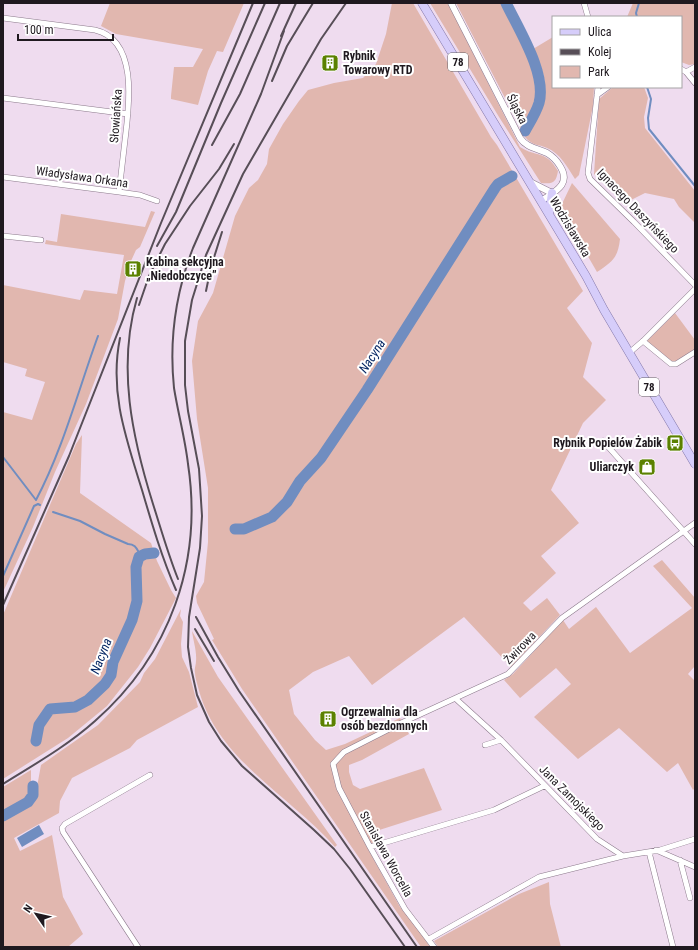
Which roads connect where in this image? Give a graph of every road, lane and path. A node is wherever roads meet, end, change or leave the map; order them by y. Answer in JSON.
{"nodes":[{"id":1,"x":422,"y":3,"type":"edge"},
{"id":2,"x":452,"y":3,"type":"edge"},
{"id":3,"x":584,"y":3,"type":"edge"},
{"id":4,"x":588,"y":16,"type":"edge"},
{"id":5,"x":3,"y":18,"type":"edge"},
{"id":6,"x":695,"y":67,"type":"edge"},
{"id":7,"x":682,"y":70,"type":"edge"},
{"id":8,"x":686,"y":72,"type":"junction"},
{"id":9,"x":695,"y":83,"type":"edge"},
{"id":10,"x":598,"y":88,"type":"edge"},
{"id":11,"x":607,"y":88,"type":"edge"},
{"id":12,"x":597,"y":95,"type":"junction"},
{"id":13,"x":3,"y":98,"type":"edge"},
{"id":14,"x":128,"y":114,"type":"junction"},
{"id":15,"x":3,"y":177,"type":"edge"},
{"id":16,"x":530,"y":182,"type":"junction"},
{"id":17,"x":119,"y":192,"type":"junction"},
{"id":18,"x":552,"y":193,"type":"junction"},
{"id":19,"x":157,"y":201,"type":"dead end"},
{"id":20,"x":541,"y":201,"type":"junction"},
{"id":21,"x":549,"y":214,"type":"junction"},
{"id":22,"x":3,"y":236,"type":"edge"},
{"id":23,"x":41,"y":240,"type":"dead end"},
{"id":24,"x":695,"y":285,"type":"edge"},
{"id":25,"x":695,"y":289,"type":"edge"},
{"id":26,"x":643,"y":341,"type":"junction"},
{"id":27,"x":695,"y":352,"type":"edge"},
{"id":28,"x":629,"y":353,"type":"junction"},
{"id":29,"x":603,"y":442,"type":"dead end"},
{"id":30,"x":695,"y":464,"type":"edge"},
{"id":31,"x":695,"y":523,"type":"edge"},
{"id":32,"x":684,"y":531,"type":"junction"},
{"id":33,"x":695,"y":544,"type":"edge"},
{"id":34,"x":456,"y":699,"type":"junction"},
{"id":35,"x":501,"y":740,"type":"junction"},
{"id":36,"x":485,"y":745,"type":"dead end"},
{"id":37,"x":333,"y":764,"type":"joint"},
{"id":38,"x":150,"y":775,"type":"dead end"},
{"id":39,"x":544,"y":786,"type":"junction"},
{"id":40,"x":695,"y":839,"type":"edge"},
{"id":41,"x":370,"y":847,"type":"junction"},
{"id":42,"x":656,"y":850,"type":"junction"},
{"id":43,"x":649,"y":852,"type":"junction"},
{"id":44,"x":623,"y":856,"type":"junction"},
{"id":45,"x":680,"y":860,"type":"junction"},
{"id":46,"x":695,"y":867,"type":"edge"},
{"id":47,"x":690,"y":898,"type":"dead end"},
{"id":48,"x":429,"y":939,"type":"junction"},
{"id":49,"x":138,"y":947,"type":"edge"},
{"id":50,"x":434,"y":947,"type":"edge"},
{"id":51,"x":673,"y":947,"type":"edge"}],
"edges":[{"from":1,"to":16,"type":"main road","name":"Wodzisławska","number":"78"},
{"from":2,"to":18,"type":"street","name":"Śląska"},
{"from":3,"to":4,"type":"street"},
{"from":5,"to":14,"type":"street","name":"Słowiańska"},
{"from":6,"to":8,"type":"street"},
{"from":7,"to":8,"type":"street"},
{"from":8,"to":9,"type":"street"},
{"from":10,"to":12,"type":"street","name":"Ignacego Daszyńskiego"},
{"from":11,"to":12,"type":"street"},
{"from":12,"to":24,"type":"street","name":"Ignacego Daszyńskiego"},
{"from":13,"to":14,"type":"street"},
{"from":14,"to":17,"type":"street","name":"Słowiańska"},
{"from":15,"to":17,"type":"street","name":"Władysława Orkana"},
{"from":16,"to":18,"type":"street"},
{"from":16,"to":20,"type":"main road","name":"Wodzisławska","number":"78"},
{"from":17,"to":19,"type":"street","name":"Władysława Orkana"},
{"from":18,"to":20,"type":"street","name":"Śląska"},
{"from":18,"to":21,"type":"main road"},
{"from":20,"to":21,"type":"main road","name":"Wodzisławska","number":"78"},
{"from":21,"to":28,"type":"main road","name":"Wodzisławska","number":"78"},
{"from":22,"to":23,"type":"street"},
{"from":25,"to":26,"type":"street"},
{"from":26,"to":27,"type":"street"},
{"from":26,"to":28,"type":"street"},
{"from":28,"to":30,"type":"main road","name":"Wodzisławska","number":"78"},
{"from":29,"to":32,"type":"street"},
{"from":31,"to":32,"type":"street","name":"Żwirowa"},
{"from":32,"to":33,"type":"street"},
{"from":32,"to":34,"type":"street","name":"Żwirowa"},
{"from":34,"to":35,"type":"street","name":"Jana Zamojskiego"},
{"from":34,"to":37,"type":"street","name":"Żwirowa"},
{"from":35,"to":36,"type":"street"},
{"from":35,"to":39,"type":"street","name":"Jana Zamojskiego"},
{"from":37,"to":41,"type":"street","name":"Stanisława Worcella"},
{"from":38,"to":49,"type":"street"},
{"from":39,"to":41,"type":"street"},
{"from":39,"to":44,"type":"street","name":"Jana Zamojskiego"},
{"from":40,"to":42,"type":"street"},
{"from":41,"to":48,"type":"street","name":"Stanisława Worcella"},
{"from":42,"to":43,"type":"street"},
{"from":42,"to":45,"type":"street"},
{"from":43,"to":44,"type":"street"},
{"from":43,"to":51,"type":"street"},
{"from":44,"to":48,"type":"street"},
{"from":45,"to":46,"type":"street"},
{"from":45,"to":47,"type":"street"},
{"from":48,"to":50,"type":"street","name":"Stanisława Worcella"}]}
